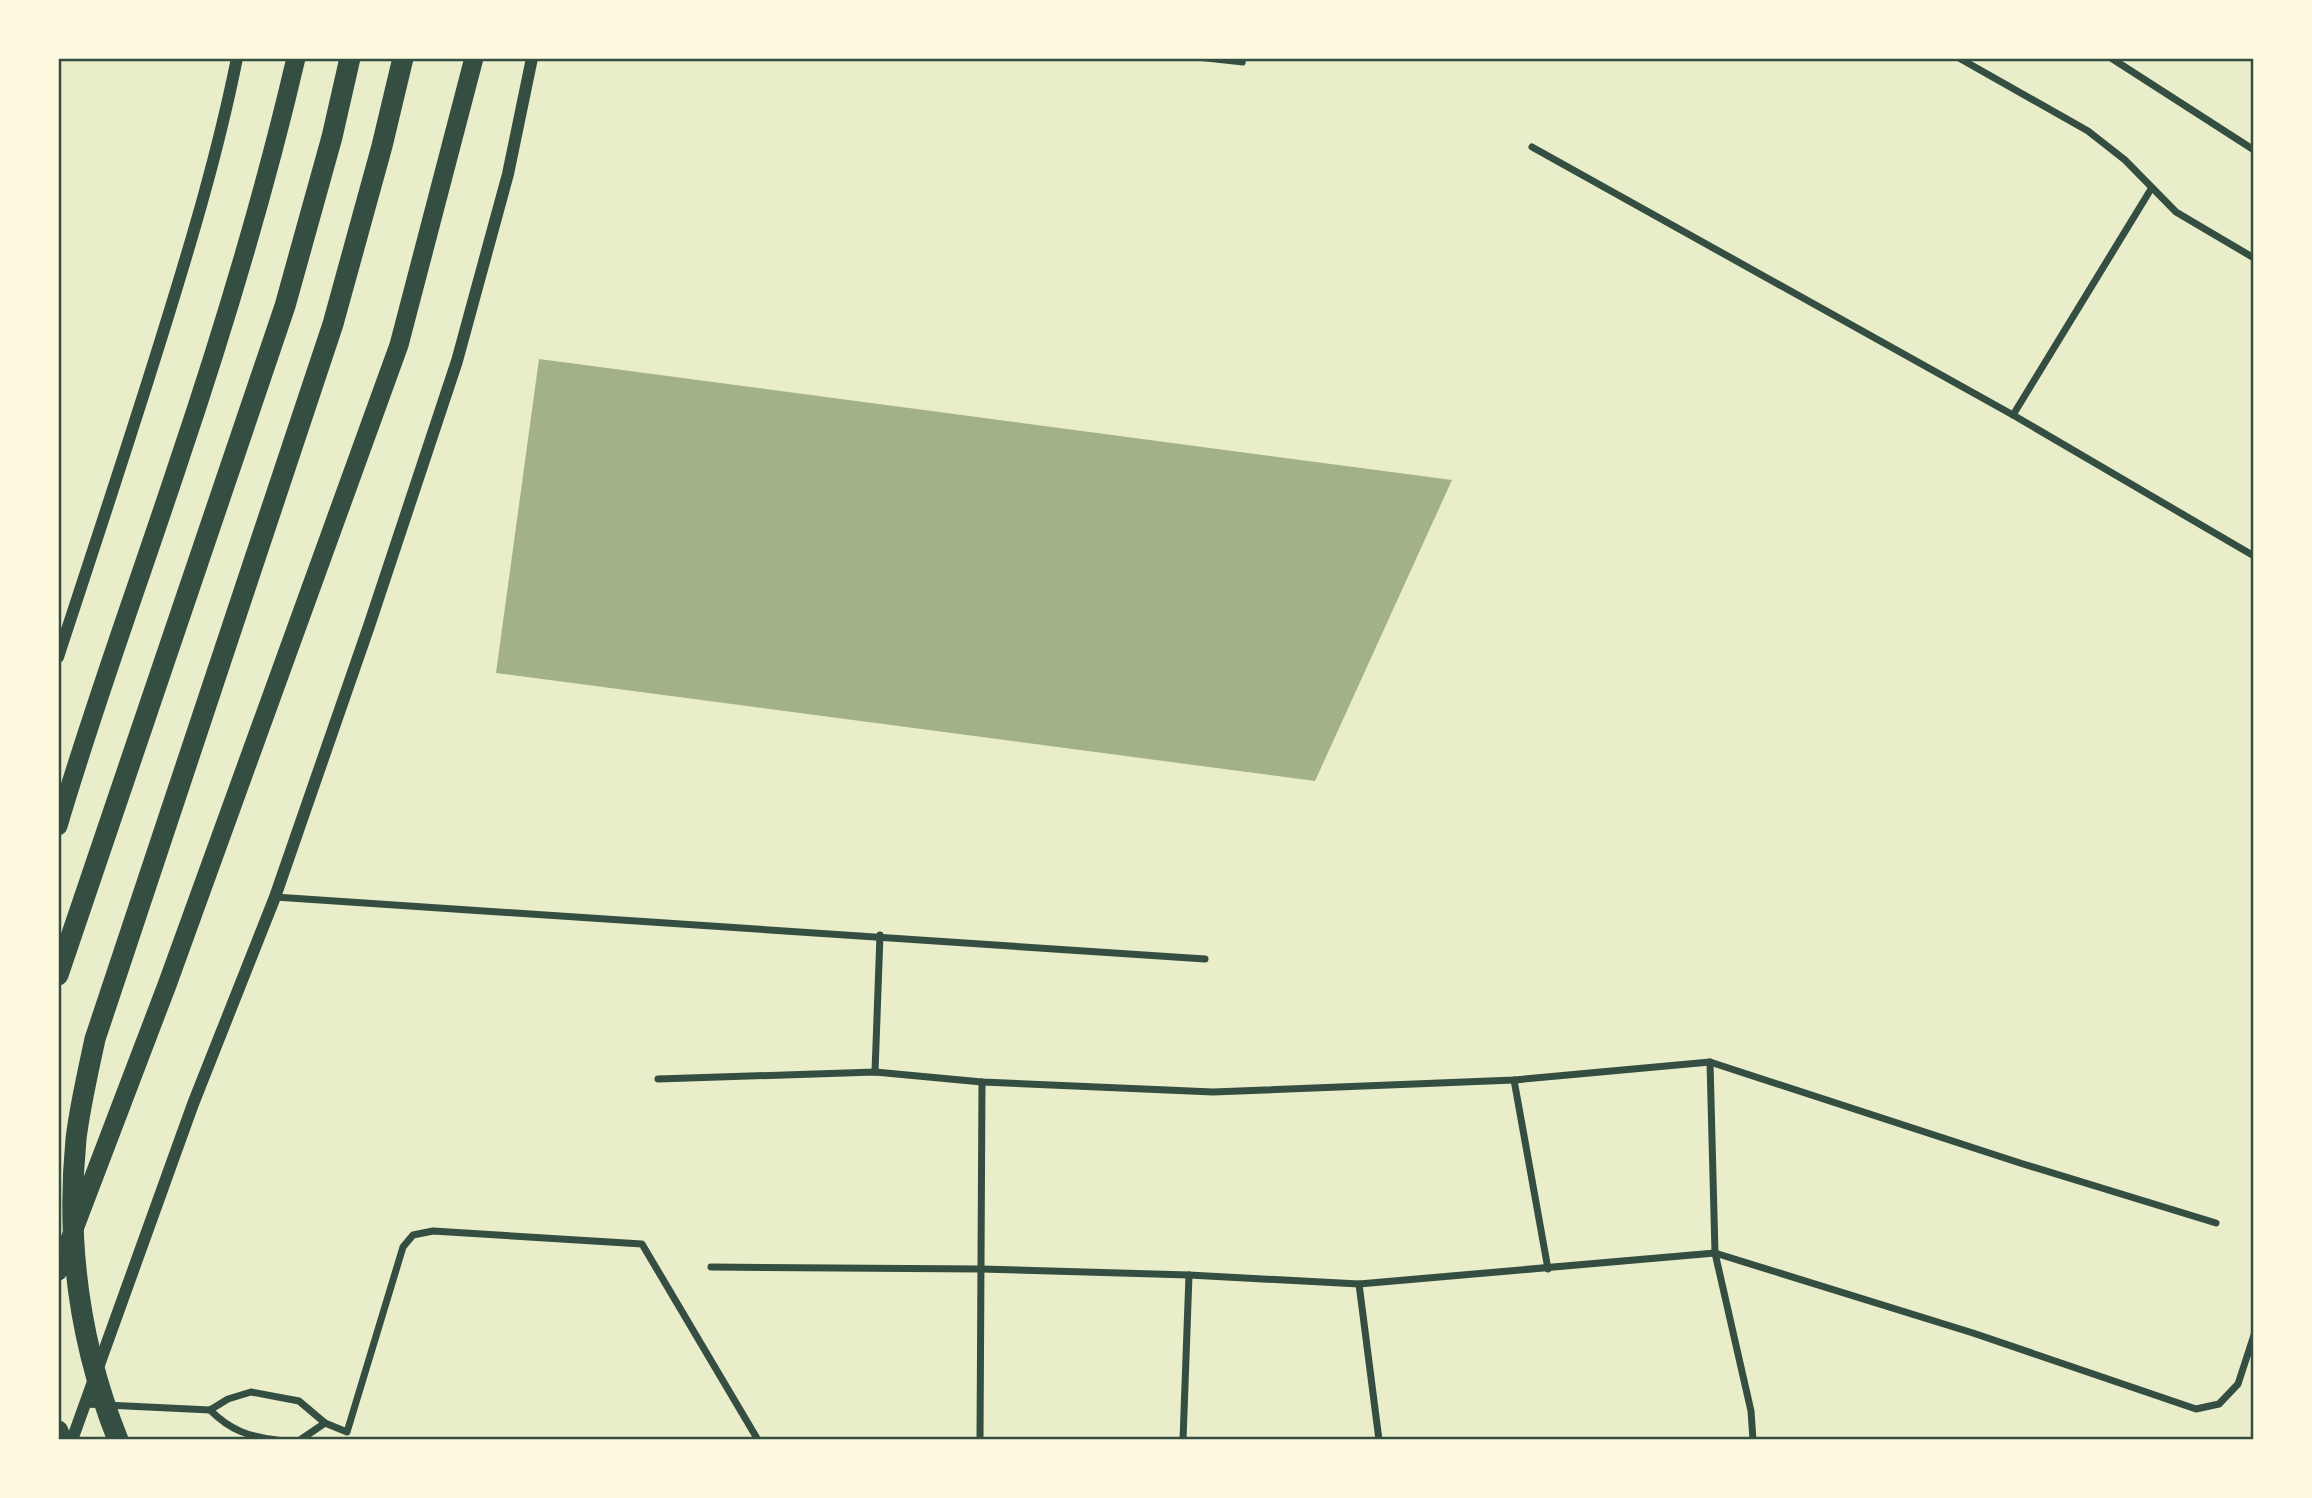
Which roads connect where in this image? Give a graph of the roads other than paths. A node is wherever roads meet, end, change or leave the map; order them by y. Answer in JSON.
{"nodes":[{"id":1,"x":237,"y":58,"type":"edge"},
{"id":2,"x":296,"y":58,"type":"edge"},
{"id":3,"x":350,"y":58,"type":"edge"},
{"id":4,"x":403,"y":58,"type":"edge"},
{"id":5,"x":474,"y":58,"type":"edge"},
{"id":6,"x":532,"y":58,"type":"edge"},
{"id":7,"x":1196,"y":58,"type":"edge"},
{"id":8,"x":1244,"y":58,"type":"edge"},
{"id":9,"x":1959,"y":58,"type":"edge"},
{"id":10,"x":2111,"y":58,"type":"edge"},
{"id":11,"x":1532,"y":147,"type":"dead end"},
{"id":12,"x":2254,"y":150,"type":"edge"},
{"id":13,"x":2151,"y":189,"type":"junction"},
{"id":14,"x":2254,"y":258,"type":"edge"},
{"id":15,"x":2013,"y":415,"type":"junction"},
{"id":16,"x":2254,"y":556,"type":"edge"},
{"id":17,"x":58,"y":657,"type":"edge"},
{"id":18,"x":58,"y":826,"type":"edge"},
{"id":19,"x":275,"y":897,"type":"junction"},
{"id":20,"x":880,"y":936,"type":"junction"},
{"id":21,"x":1205,"y":959,"type":"dead end"},
{"id":22,"x":58,"y":975,"type":"edge"},
{"id":23,"x":1710,"y":1062,"type":"junction"},
{"id":24,"x":875,"y":1072,"type":"junction"},
{"id":25,"x":658,"y":1079,"type":"dead end"},
{"id":26,"x":1514,"y":1080,"type":"junction"},
{"id":27,"x":982,"y":1083,"type":"junction"},
{"id":28,"x":2216,"y":1223,"type":"dead end"},
{"id":29,"x":1715,"y":1252,"type":"junction"},
{"id":30,"x":711,"y":1267,"type":"dead end"},
{"id":31,"x":981,"y":1269,"type":"junction"},
{"id":32,"x":1548,"y":1269,"type":"junction"},
{"id":33,"x":58,"y":1271,"type":"edge"},
{"id":34,"x":1189,"y":1275,"type":"junction"},
{"id":35,"x":1359,"y":1284,"type":"junction"},
{"id":36,"x":2254,"y":1335,"type":"edge"},
{"id":37,"x":85,"y":1404,"type":"junction"},
{"id":38,"x":210,"y":1410,"type":"junction"},
{"id":39,"x":324,"y":1423,"type":"junction"},
{"id":40,"x":58,"y":1431,"type":"edge"},
{"id":41,"x":347,"y":1436,"type":"edge"},
{"id":42,"x":61,"y":1440,"type":"edge"},
{"id":43,"x":72,"y":1440,"type":"edge"},
{"id":44,"x":118,"y":1440,"type":"edge"},
{"id":45,"x":277,"y":1440,"type":"edge"},
{"id":46,"x":300,"y":1440,"type":"edge"},
{"id":47,"x":758,"y":1440,"type":"edge"},
{"id":48,"x":981,"y":1440,"type":"edge"},
{"id":49,"x":1183,"y":1440,"type":"edge"},
{"id":50,"x":1379,"y":1440,"type":"edge"},
{"id":51,"x":1753,"y":1440,"type":"edge"}],
"edges":[{"from":1,"to":17,"type":"street"},
{"from":2,"to":18,"type":"highway"},
{"from":3,"to":22,"type":"highway"},
{"from":4,"to":44,"type":"highway"},
{"from":5,"to":33,"type":"highway"},
{"from":6,"to":19,"type":"street"},
{"from":7,"to":8,"type":"lane"},
{"from":9,"to":13,"type":"street"},
{"from":10,"to":12,"type":"street"},
{"from":11,"to":15,"type":"street"},
{"from":13,"to":14,"type":"street"},
{"from":13,"to":15,"type":"street"},
{"from":15,"to":16,"type":"street"},
{"from":19,"to":20,"type":"street"},
{"from":19,"to":37,"type":"street"},
{"from":20,"to":21,"type":"street"},
{"from":20,"to":24,"type":"street"},
{"from":23,"to":26,"type":"street"},
{"from":23,"to":28,"type":"street"},
{"from":23,"to":29,"type":"street"},
{"from":24,"to":25,"type":"street"},
{"from":24,"to":27,"type":"street"},
{"from":26,"to":27,"type":"street"},
{"from":26,"to":32,"type":"street"},
{"from":27,"to":31,"type":"street"},
{"from":29,"to":32,"type":"street"},
{"from":29,"to":36,"type":"street"},
{"from":29,"to":51,"type":"street"},
{"from":30,"to":31,"type":"street"},
{"from":31,"to":34,"type":"street"},
{"from":31,"to":48,"type":"street"},
{"from":32,"to":35,"type":"street"},
{"from":34,"to":35,"type":"street"},
{"from":34,"to":49,"type":"street"},
{"from":35,"to":50,"type":"street"},
{"from":37,"to":38,"type":"street"},
{"from":37,"to":43,"type":"street"},
{"from":38,"to":39,"type":"street"},
{"from":38,"to":45,"type":"street"},
{"from":39,"to":41,"type":"street"},
{"from":39,"to":46,"type":"street"},
{"from":40,"to":42,"type":"highway"},
{"from":41,"to":47,"type":"street"}]}
